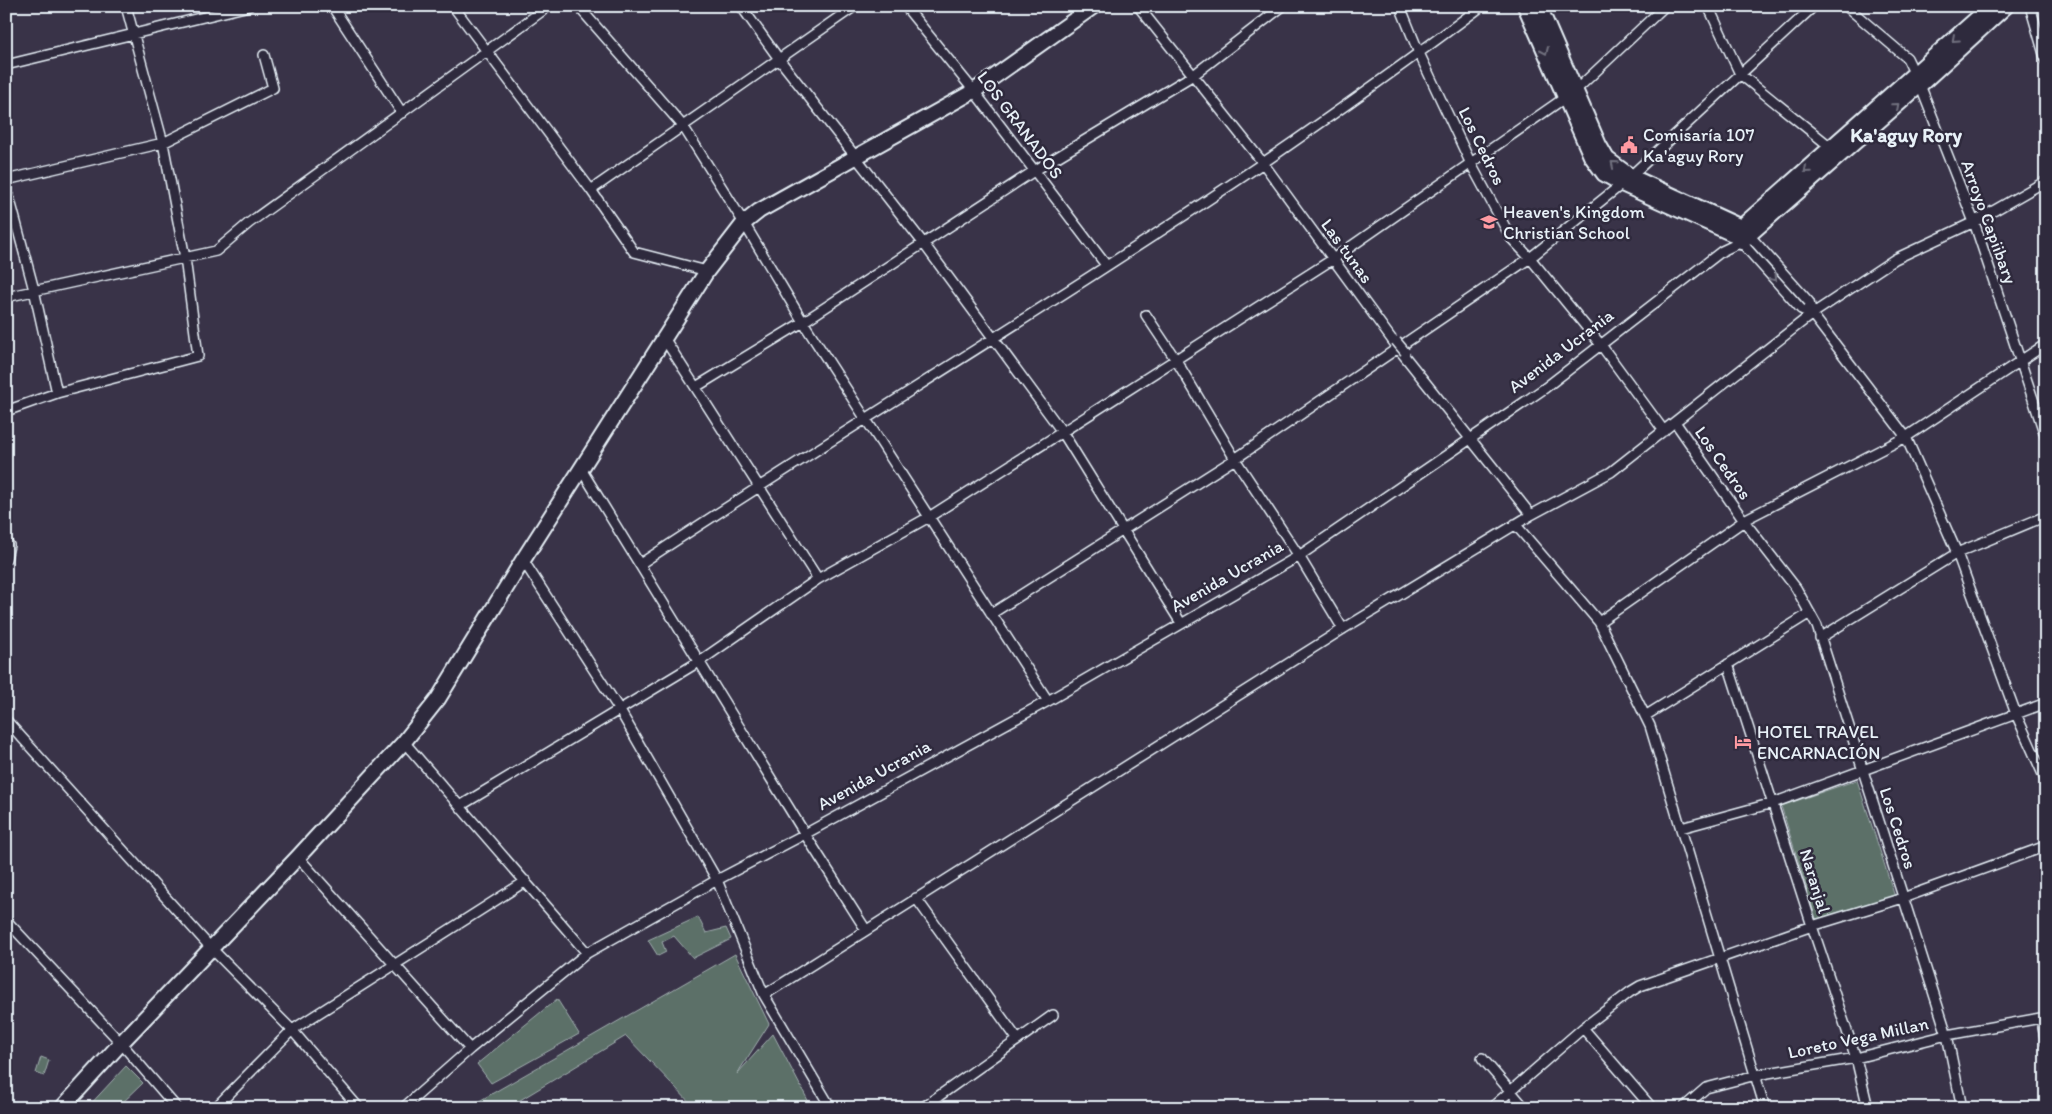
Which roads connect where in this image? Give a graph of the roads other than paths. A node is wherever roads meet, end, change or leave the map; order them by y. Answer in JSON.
{"nodes":[{"id":1,"x":126,"y":6,"type":"edge"},
{"id":2,"x":249,"y":6,"type":"edge"},
{"id":3,"x":332,"y":6,"type":"edge"},
{"id":4,"x":453,"y":6,"type":"edge"},
{"id":5,"x":549,"y":6,"type":"edge"},
{"id":6,"x":578,"y":6,"type":"edge"},
{"id":7,"x":741,"y":6,"type":"edge"},
{"id":8,"x":855,"y":6,"type":"edge"},
{"id":9,"x":905,"y":6,"type":"edge"},
{"id":10,"x":1094,"y":6,"type":"edge"},
{"id":11,"x":1138,"y":6,"type":"edge"},
{"id":12,"x":1283,"y":6,"type":"edge"},
{"id":13,"x":1400,"y":6,"type":"edge"},
{"id":14,"x":1482,"y":6,"type":"edge"},
{"id":15,"x":1525,"y":6,"type":"edge"},
{"id":16,"x":1539,"y":6,"type":"edge"},
{"id":17,"x":1665,"y":6,"type":"edge"},
{"id":18,"x":1708,"y":6,"type":"edge"},
{"id":19,"x":1814,"y":6,"type":"edge"},
{"id":20,"x":1846,"y":6,"type":"edge"},
{"id":21,"x":1991,"y":6,"type":"edge"},
{"id":22,"x":2006,"y":6,"type":"edge"},
{"id":23,"x":2030,"y":6,"type":"edge"},
{"id":24,"x":134,"y":34,"type":"junction"},
{"id":25,"x":486,"y":52,"type":"junction"},
{"id":26,"x":1419,"y":53,"type":"junction"},
{"id":27,"x":264,"y":55,"type":"dead end"},
{"id":28,"x":779,"y":59,"type":"junction"},
{"id":29,"x":2046,"y":61,"type":"edge"},
{"id":30,"x":6,"y":65,"type":"edge"},
{"id":31,"x":1740,"y":74,"type":"junction"},
{"id":32,"x":1192,"y":76,"type":"junction"},
{"id":33,"x":1918,"y":79,"type":"junction"},
{"id":34,"x":974,"y":91,"type":"junction"},
{"id":35,"x":1571,"y":94,"type":"junction"},
{"id":36,"x":402,"y":113,"type":"junction"},
{"id":37,"x":683,"y":126,"type":"junction"},
{"id":38,"x":163,"y":143,"type":"junction"},
{"id":39,"x":1836,"y":152,"type":"junction"},
{"id":40,"x":856,"y":156,"type":"junction"},
{"id":41,"x":1263,"y":163,"type":"junction"},
{"id":42,"x":1471,"y":164,"type":"junction"},
{"id":43,"x":1034,"y":171,"type":"junction"},
{"id":44,"x":6,"y":180,"type":"edge"},
{"id":45,"x":1626,"y":180,"type":"junction"},
{"id":46,"x":2046,"y":181,"type":"edge"},
{"id":47,"x":6,"y":184,"type":"edge"},
{"id":48,"x":591,"y":190,"type":"junction"},
{"id":49,"x":1974,"y":222,"type":"junction"},
{"id":50,"x":744,"y":223,"type":"junction"},
{"id":51,"x":1741,"y":235,"type":"junction"},
{"id":52,"x":924,"y":244,"type":"junction"},
{"id":53,"x":185,"y":258,"type":"junction"},
{"id":54,"x":1530,"y":258,"type":"junction"},
{"id":55,"x":1332,"y":259,"type":"junction"},
{"id":56,"x":1106,"y":265,"type":"junction"},
{"id":57,"x":706,"y":271,"type":"junction"},
{"id":58,"x":34,"y":290,"type":"junction"},
{"id":59,"x":6,"y":297,"type":"edge"},
{"id":60,"x":1812,"y":314,"type":"junction"},
{"id":61,"x":1146,"y":315,"type":"dead end"},
{"id":62,"x":802,"y":322,"type":"junction"},
{"id":63,"x":664,"y":338,"type":"junction"},
{"id":64,"x":992,"y":338,"type":"junction"},
{"id":65,"x":2046,"y":344,"type":"edge"},
{"id":66,"x":1601,"y":345,"type":"junction"},
{"id":67,"x":1400,"y":347,"type":"junction"},
{"id":68,"x":1176,"y":360,"type":"junction"},
{"id":69,"x":2020,"y":361,"type":"junction"},
{"id":70,"x":696,"y":388,"type":"junction"},
{"id":71,"x":57,"y":393,"type":"junction"},
{"id":72,"x":6,"y":411,"type":"edge"},
{"id":73,"x":866,"y":418,"type":"junction"},
{"id":74,"x":1675,"y":422,"type":"junction"},
{"id":75,"x":1664,"y":431,"type":"junction"},
{"id":76,"x":1063,"y":432,"type":"junction"},
{"id":77,"x":1906,"y":437,"type":"junction"},
{"id":78,"x":1472,"y":438,"type":"junction"},
{"id":79,"x":2046,"y":438,"type":"edge"},
{"id":80,"x":1234,"y":459,"type":"junction"},
{"id":81,"x":581,"y":469,"type":"junction"},
{"id":82,"x":759,"y":486,"type":"junction"},
{"id":83,"x":1531,"y":515,"type":"junction"},
{"id":84,"x":2046,"y":516,"type":"edge"},
{"id":85,"x":929,"y":517,"type":"junction"},
{"id":86,"x":1744,"y":521,"type":"junction"},
{"id":87,"x":1515,"y":524,"type":"junction"},
{"id":88,"x":1124,"y":530,"type":"junction"},
{"id":89,"x":6,"y":540,"type":"edge"},
{"id":90,"x":1957,"y":553,"type":"junction"},
{"id":91,"x":1299,"y":556,"type":"junction"},
{"id":92,"x":6,"y":559,"type":"edge"},
{"id":93,"x":523,"y":560,"type":"junction"},
{"id":94,"x":640,"y":564,"type":"junction"},
{"id":95,"x":818,"y":579,"type":"junction"},
{"id":96,"x":1810,"y":613,"type":"junction"},
{"id":97,"x":991,"y":614,"type":"junction"},
{"id":98,"x":1599,"y":622,"type":"junction"},
{"id":99,"x":1181,"y":623,"type":"junction"},
{"id":100,"x":1343,"y":629,"type":"junction"},
{"id":101,"x":1820,"y":638,"type":"junction"},
{"id":102,"x":700,"y":661,"type":"junction"},
{"id":103,"x":1728,"y":664,"type":"junction"},
{"id":104,"x":1048,"y":701,"type":"junction"},
{"id":105,"x":2046,"y":703,"type":"edge"},
{"id":106,"x":619,"y":709,"type":"junction"},
{"id":107,"x":2016,"y":714,"type":"junction"},
{"id":108,"x":1645,"y":716,"type":"junction"},
{"id":109,"x":6,"y":720,"type":"edge"},
{"id":110,"x":404,"y":742,"type":"junction"},
{"id":111,"x":1862,"y":769,"type":"junction"},
{"id":112,"x":2046,"y":782,"type":"edge"},
{"id":113,"x":1773,"y":803,"type":"junction"},
{"id":114,"x":460,"y":806,"type":"junction"},
{"id":115,"x":1681,"y":828,"type":"junction"},
{"id":116,"x":805,"y":834,"type":"junction"},
{"id":117,"x":2046,"y":846,"type":"edge"},
{"id":118,"x":298,"y":858,"type":"junction"},
{"id":119,"x":717,"y":880,"type":"junction"},
{"id":120,"x":526,"y":881,"type":"junction"},
{"id":121,"x":916,"y":898,"type":"junction"},
{"id":122,"x":1903,"y":898,"type":"junction"},
{"id":123,"x":6,"y":920,"type":"edge"},
{"id":124,"x":1812,"y":926,"type":"junction"},
{"id":125,"x":866,"y":930,"type":"junction"},
{"id":126,"x":211,"y":948,"type":"junction"},
{"id":127,"x":587,"y":953,"type":"junction"},
{"id":128,"x":1720,"y":958,"type":"junction"},
{"id":129,"x":394,"y":965,"type":"junction"},
{"id":130,"x":764,"y":995,"type":"junction"},
{"id":131,"x":1053,"y":1015,"type":"dead end"},
{"id":132,"x":2043,"y":1017,"type":"edge"},
{"id":133,"x":1582,"y":1028,"type":"junction"},
{"id":134,"x":292,"y":1030,"type":"junction"},
{"id":135,"x":1946,"y":1035,"type":"junction"},
{"id":136,"x":1018,"y":1040,"type":"junction"},
{"id":137,"x":2046,"y":1042,"type":"edge"},
{"id":138,"x":121,"y":1043,"type":"junction"},
{"id":139,"x":470,"y":1049,"type":"junction"},
{"id":140,"x":1482,"y":1058,"type":"dead end"},
{"id":141,"x":1856,"y":1058,"type":"junction"},
{"id":142,"x":1756,"y":1076,"type":"junction"},
{"id":143,"x":1510,"y":1092,"type":"junction"},
{"id":144,"x":62,"y":1108,"type":"edge"},
{"id":145,"x":177,"y":1108,"type":"edge"},
{"id":146,"x":215,"y":1108,"type":"edge"},
{"id":147,"x":359,"y":1108,"type":"edge"},
{"id":148,"x":403,"y":1108,"type":"edge"},
{"id":149,"x":831,"y":1108,"type":"edge"},
{"id":150,"x":922,"y":1108,"type":"edge"},
{"id":151,"x":1491,"y":1108,"type":"edge"},
{"id":152,"x":1525,"y":1108,"type":"edge"},
{"id":153,"x":1652,"y":1108,"type":"edge"},
{"id":154,"x":1683,"y":1108,"type":"edge"},
{"id":155,"x":1766,"y":1108,"type":"edge"},
{"id":156,"x":1868,"y":1108,"type":"edge"},
{"id":157,"x":1962,"y":1108,"type":"edge"}],
"edges":[{"from":1,"to":24,"type":"street"},
{"from":2,"to":24,"type":"street"},
{"from":3,"to":36,"type":"street"},
{"from":4,"to":25,"type":"street"},
{"from":5,"to":25,"type":"street"},
{"from":6,"to":37,"type":"street"},
{"from":7,"to":28,"type":"street"},
{"from":8,"to":28,"type":"street"},
{"from":9,"to":34,"type":"street","name":"LOS GRANADOS"},
{"from":10,"to":34,"type":"street"},
{"from":11,"to":32,"type":"street","name":"Las tunas"},
{"from":12,"to":32,"type":"street"},
{"from":13,"to":26,"type":"street","name":"Los Cedros"},
{"from":14,"to":26,"type":"street"},
{"from":15,"to":35,"type":"street","one_way":true},
{"from":16,"to":35,"type":"street"},
{"from":17,"to":35,"type":"street"},
{"from":18,"to":31,"type":"street"},
{"from":19,"to":31,"type":"street"},
{"from":20,"to":33,"type":"street","name":"Arroyo Capiibary"},
{"from":21,"to":33,"type":"street","name":"Avenida Ucrania","one_way":true},
{"from":22,"to":33,"type":"street","name":"Avenida Ucrania"},
{"from":23,"to":29,"type":"street"},
{"from":24,"to":30,"type":"street"},
{"from":24,"to":38,"type":"street"},
{"from":25,"to":36,"type":"street"},
{"from":25,"to":48,"type":"street"},
{"from":26,"to":41,"type":"street"},
{"from":26,"to":42,"type":"street","name":"Los Cedros"},
{"from":27,"to":38,"type":"street"},
{"from":28,"to":37,"type":"street"},
{"from":28,"to":40,"type":"street"},
{"from":31,"to":39,"type":"street"},
{"from":31,"to":45,"type":"street"},
{"from":32,"to":41,"type":"street","name":"Las tunas"},
{"from":32,"to":43,"type":"street"},
{"from":33,"to":39,"type":"street","name":"Avenida Ucrania"},
{"from":33,"to":49,"type":"street","name":"Arroyo Capiibary"},
{"from":34,"to":40,"type":"street"},
{"from":34,"to":43,"type":"street","name":"LOS GRANADOS"},
{"from":35,"to":42,"type":"street"},
{"from":35,"to":45,"type":"street"},
{"from":36,"to":53,"type":"street"},
{"from":37,"to":48,"type":"street"},
{"from":37,"to":50,"type":"street"},
{"from":38,"to":44,"type":"street"},
{"from":38,"to":53,"type":"street"},
{"from":39,"to":51,"type":"street","name":"Avenida Ucrania"},
{"from":40,"to":50,"type":"street"},
{"from":40,"to":52,"type":"street"},
{"from":41,"to":55,"type":"street","name":"Las tunas"},
{"from":41,"to":56,"type":"street"},
{"from":42,"to":54,"type":"street","name":"Los Cedros"},
{"from":42,"to":55,"type":"street"},
{"from":43,"to":52,"type":"street"},
{"from":43,"to":56,"type":"street","name":"LOS GRANADOS"},
{"from":45,"to":51,"type":"street"},
{"from":45,"to":54,"type":"street"},
{"from":46,"to":49,"type":"street"},
{"from":47,"to":58,"type":"street"},
{"from":48,"to":57,"type":"street"},
{"from":49,"to":60,"type":"street"},
{"from":49,"to":69,"type":"street","name":"Arroyo Capiibary"},
{"from":50,"to":57,"type":"street"},
{"from":50,"to":62,"type":"street"},
{"from":51,"to":60,"type":"street"},
{"from":51,"to":66,"type":"street","name":"Avenida Ucrania"},
{"from":52,"to":62,"type":"street"},
{"from":52,"to":64,"type":"street"},
{"from":53,"to":58,"type":"street"},
{"from":53,"to":71,"type":"street"},
{"from":54,"to":66,"type":"street","name":"Los Cedros"},
{"from":54,"to":67,"type":"street"},
{"from":55,"to":67,"type":"street","name":"Las tunas"},
{"from":55,"to":68,"type":"street"},
{"from":56,"to":64,"type":"street"},
{"from":57,"to":63,"type":"street"},
{"from":58,"to":59,"type":"street"},
{"from":58,"to":71,"type":"street"},
{"from":60,"to":74,"type":"street"},
{"from":60,"to":77,"type":"street"},
{"from":61,"to":68,"type":"street"},
{"from":62,"to":70,"type":"street"},
{"from":62,"to":73,"type":"street"},
{"from":63,"to":70,"type":"street"},
{"from":63,"to":81,"type":"street"},
{"from":64,"to":73,"type":"street"},
{"from":64,"to":76,"type":"street"},
{"from":65,"to":69,"type":"street"},
{"from":66,"to":75,"type":"street","name":"Los Cedros"},
{"from":66,"to":78,"type":"street","name":"Avenida Ucrania"},
{"from":67,"to":78,"type":"street","name":"Las tunas"},
{"from":67,"to":80,"type":"street"},
{"from":68,"to":76,"type":"street"},
{"from":68,"to":80,"type":"street"},
{"from":69,"to":77,"type":"street"},
{"from":69,"to":79,"type":"street","name":"Arroyo Capiibary"},
{"from":70,"to":82,"type":"street"},
{"from":71,"to":72,"type":"street"},
{"from":73,"to":82,"type":"street"},
{"from":73,"to":85,"type":"street"},
{"from":74,"to":75,"type":"street"},
{"from":74,"to":86,"type":"street","name":"Los Cedros"},
{"from":75,"to":83,"type":"street"},
{"from":76,"to":85,"type":"street"},
{"from":76,"to":88,"type":"street"},
{"from":77,"to":86,"type":"street"},
{"from":77,"to":90,"type":"street"},
{"from":78,"to":83,"type":"street","name":"Las tunas"},
{"from":78,"to":91,"type":"street","name":"Avenida Ucrania"},
{"from":80,"to":88,"type":"street"},
{"from":80,"to":91,"type":"street"},
{"from":81,"to":93,"type":"street"},
{"from":81,"to":94,"type":"street"},
{"from":82,"to":94,"type":"street"},
{"from":82,"to":95,"type":"street"},
{"from":83,"to":87,"type":"street"},
{"from":84,"to":90,"type":"street"},
{"from":85,"to":95,"type":"street"},
{"from":85,"to":97,"type":"street"},
{"from":86,"to":96,"type":"street","name":"Los Cedros"},
{"from":86,"to":98,"type":"street"},
{"from":87,"to":98,"type":"street"},
{"from":87,"to":100,"type":"street"},
{"from":88,"to":97,"type":"street"},
{"from":88,"to":99,"type":"street"},
{"from":89,"to":92,"type":"street"},
{"from":90,"to":101,"type":"street"},
{"from":90,"to":107,"type":"street"},
{"from":91,"to":99,"type":"street","name":"Avenida Ucrania"},
{"from":91,"to":100,"type":"street"},
{"from":93,"to":106,"type":"street"},
{"from":93,"to":110,"type":"street"},
{"from":94,"to":102,"type":"street"},
{"from":95,"to":102,"type":"street"},
{"from":96,"to":101,"type":"street","name":"Los Cedros"},
{"from":96,"to":103,"type":"street"},
{"from":97,"to":104,"type":"street"},
{"from":98,"to":108,"type":"street"},
{"from":99,"to":104,"type":"street","name":"Avenida Ucrania"},
{"from":100,"to":121,"type":"street"},
{"from":101,"to":111,"type":"street","name":"Los Cedros"},
{"from":102,"to":106,"type":"street"},
{"from":102,"to":116,"type":"street"},
{"from":103,"to":108,"type":"street"},
{"from":103,"to":113,"type":"street","name":"Naranjal"},
{"from":104,"to":116,"type":"street","name":"Avenida Ucrania"},
{"from":105,"to":107,"type":"street"},
{"from":106,"to":114,"type":"street"},
{"from":106,"to":119,"type":"street"},
{"from":107,"to":111,"type":"street"},
{"from":107,"to":112,"type":"street"},
{"from":108,"to":115,"type":"street"},
{"from":109,"to":126,"type":"street"},
{"from":110,"to":114,"type":"street"},
{"from":110,"to":118,"type":"street"},
{"from":111,"to":113,"type":"street"},
{"from":111,"to":122,"type":"street","name":"Los Cedros"},
{"from":113,"to":115,"type":"street"},
{"from":113,"to":124,"type":"street","name":"Naranjal"},
{"from":114,"to":120,"type":"street"},
{"from":115,"to":128,"type":"street"},
{"from":116,"to":119,"type":"street","name":"Avenida Ucrania"},
{"from":116,"to":125,"type":"street"},
{"from":117,"to":122,"type":"street"},
{"from":118,"to":126,"type":"street"},
{"from":118,"to":129,"type":"street"},
{"from":119,"to":127,"type":"street","name":"Avenida Ucrania"},
{"from":119,"to":130,"type":"street"},
{"from":120,"to":127,"type":"street"},
{"from":120,"to":129,"type":"street"},
{"from":121,"to":125,"type":"street"},
{"from":121,"to":136,"type":"street"},
{"from":122,"to":124,"type":"street"},
{"from":122,"to":135,"type":"street","name":"Los Cedros"},
{"from":123,"to":138,"type":"street"},
{"from":124,"to":128,"type":"street"},
{"from":124,"to":141,"type":"street","name":"Naranjal"},
{"from":125,"to":130,"type":"street"},
{"from":126,"to":134,"type":"street"},
{"from":126,"to":138,"type":"street"},
{"from":127,"to":139,"type":"street","name":"Avenida Ucrania"},
{"from":128,"to":133,"type":"street"},
{"from":128,"to":142,"type":"street"},
{"from":129,"to":134,"type":"street"},
{"from":129,"to":139,"type":"street"},
{"from":130,"to":149,"type":"street"},
{"from":131,"to":136,"type":"street"},
{"from":132,"to":135,"type":"street","name":"Loreto Vega Millan"},
{"from":132,"to":137,"type":"street"},
{"from":133,"to":143,"type":"street"},
{"from":133,"to":153,"type":"street"},
{"from":134,"to":146,"type":"street"},
{"from":134,"to":147,"type":"street"},
{"from":135,"to":141,"type":"street","name":"Loreto Vega Millan"},
{"from":135,"to":157,"type":"street","name":"Los Cedros"},
{"from":136,"to":150,"type":"street"},
{"from":138,"to":144,"type":"street"},
{"from":138,"to":145,"type":"street"},
{"from":139,"to":148,"type":"street","name":"Avenida Ucrania"},
{"from":140,"to":143,"type":"street"},
{"from":141,"to":142,"type":"street","name":"Loreto Vega Millan"},
{"from":141,"to":156,"type":"street","name":"Naranjal"},
{"from":142,"to":154,"type":"street","name":"Loreto Vega Millan"},
{"from":142,"to":155,"type":"street"},
{"from":143,"to":151,"type":"street"},
{"from":143,"to":152,"type":"street"}]}
